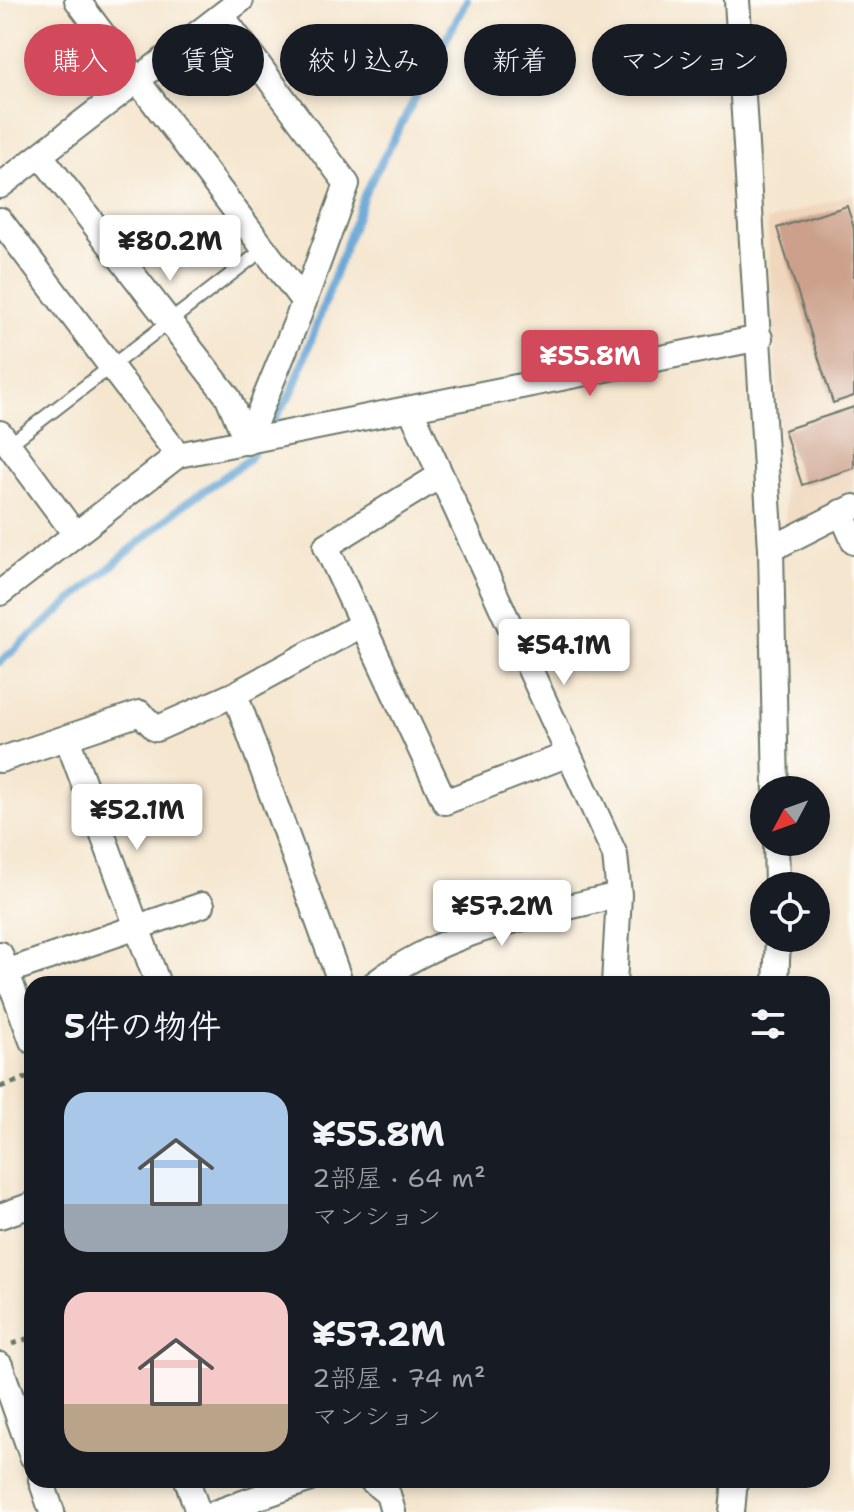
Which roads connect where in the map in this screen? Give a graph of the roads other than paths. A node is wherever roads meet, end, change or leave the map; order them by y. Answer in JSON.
{"nodes":[{"id":1,"x":77,"y":0,"type":"edge"},
{"id":2,"x":241,"y":0,"type":"edge"},
{"id":3,"x":737,"y":0,"type":"edge"},
{"id":4,"x":223,"y":17,"type":"junction"},
{"id":5,"x":138,"y":81,"type":"junction"},
{"id":6,"x":41,"y":156,"type":"junction"},
{"id":7,"x":0,"y":186,"type":"edge"},
{"id":8,"x":0,"y":220,"type":"edge"},
{"id":9,"x":264,"y":249,"type":"junction"},
{"id":10,"x":304,"y":302,"type":"junction"},
{"id":11,"x":169,"y":322,"type":"junction"},
{"id":12,"x":760,"y":338,"type":"junction"},
{"id":13,"x":111,"y":366,"type":"junction"},
{"id":14,"x":411,"y":410,"type":"junction"},
{"id":15,"x":247,"y":442,"type":"junction"},
{"id":16,"x":3,"y":443,"type":"edge"},
{"id":17,"x":178,"y":455,"type":"junction"},
{"id":18,"x":441,"y":475,"type":"junction"},
{"id":19,"x":847,"y":510,"type":"edge"},
{"id":20,"x":75,"y":534,"type":"junction"},
{"id":21,"x":854,"y":542,"type":"edge"},
{"id":22,"x":771,"y":549,"type":"junction"},
{"id":23,"x":0,"y":593,"type":"edge"},
{"id":24,"x":363,"y":624,"type":"junction"},
{"id":25,"x":235,"y":694,"type":"junction"},
{"id":26,"x":67,"y":738,"type":"junction"},
{"id":27,"x":569,"y":754,"type":"junction"},
{"id":28,"x":0,"y":760,"type":"edge"},
{"id":29,"x":776,"y":776,"type":"edge"},
{"id":30,"x":619,"y":895,"type":"junction"},
{"id":31,"x":202,"y":905,"type":"dead end"},
{"id":32,"x":140,"y":926,"type":"junction"},
{"id":33,"x":777,"y":952,"type":"edge"},
{"id":34,"x":2,"y":967,"type":"edge"},
{"id":35,"x":156,"y":976,"type":"edge"},
{"id":36,"x":338,"y":976,"type":"edge"},
{"id":37,"x":385,"y":976,"type":"edge"},
{"id":38,"x":614,"y":976,"type":"edge"},
{"id":39,"x":776,"y":976,"type":"edge"},
{"id":40,"x":24,"y":1021,"type":"edge"},
{"id":41,"x":24,"y":1208,"type":"edge"},
{"id":42,"x":0,"y":1216,"type":"edge"},
{"id":43,"x":0,"y":1365,"type":"edge"},
{"id":44,"x":24,"y":1433,"type":"edge"},
{"id":45,"x":44,"y":1488,"type":"edge"},
{"id":46,"x":190,"y":1488,"type":"edge"},
{"id":47,"x":285,"y":1488,"type":"edge"},
{"id":48,"x":381,"y":1488,"type":"edge"},
{"id":49,"x":734,"y":1488,"type":"edge"},
{"id":50,"x":52,"y":1512,"type":"edge"},
{"id":51,"x":198,"y":1512,"type":"edge"},
{"id":52,"x":217,"y":1512,"type":"edge"},
{"id":53,"x":393,"y":1512,"type":"edge"},
{"id":54,"x":732,"y":1512,"type":"edge"}],
"edges":[{"from":1,"to":5,"type":"street"},
{"from":2,"to":4,"type":"street"},
{"from":3,"to":12,"type":"street"},
{"from":4,"to":5,"type":"street"},
{"from":4,"to":10,"type":"street"},
{"from":5,"to":6,"type":"street"},
{"from":5,"to":9,"type":"street"},
{"from":6,"to":7,"type":"street"},
{"from":6,"to":11,"type":"street"},
{"from":8,"to":13,"type":"street"},
{"from":9,"to":10,"type":"street"},
{"from":9,"to":11,"type":"lane"},
{"from":10,"to":15,"type":"street"},
{"from":11,"to":13,"type":"lane"},
{"from":11,"to":15,"type":"street"},
{"from":12,"to":14,"type":"street"},
{"from":12,"to":22,"type":"street"},
{"from":13,"to":16,"type":"lane"},
{"from":13,"to":17,"type":"street"},
{"from":14,"to":15,"type":"street"},
{"from":14,"to":18,"type":"street"},
{"from":15,"to":17,"type":"street"},
{"from":16,"to":20,"type":"street"},
{"from":17,"to":20,"type":"street"},
{"from":18,"to":24,"type":"street"},
{"from":18,"to":27,"type":"street"},
{"from":19,"to":21,"type":"street"},
{"from":19,"to":22,"type":"street"},
{"from":20,"to":23,"type":"street"},
{"from":22,"to":29,"type":"street"},
{"from":24,"to":25,"type":"street"},
{"from":24,"to":27,"type":"street"},
{"from":25,"to":26,"type":"street"},
{"from":25,"to":36,"type":"street"},
{"from":26,"to":28,"type":"street"},
{"from":26,"to":32,"type":"street"},
{"from":27,"to":30,"type":"street"},
{"from":30,"to":37,"type":"street"},
{"from":30,"to":38,"type":"street"},
{"from":31,"to":32,"type":"street"},
{"from":32,"to":34,"type":"street"},
{"from":32,"to":35,"type":"street"},
{"from":33,"to":39,"type":"street"},
{"from":34,"to":40,"type":"street"},
{"from":41,"to":42,"type":"street"},
{"from":43,"to":44,"type":"street"},
{"from":45,"to":50,"type":"street"},
{"from":46,"to":51,"type":"street"},
{"from":47,"to":52,"type":"street"},
{"from":48,"to":53,"type":"street"},
{"from":49,"to":54,"type":"street"}]}
